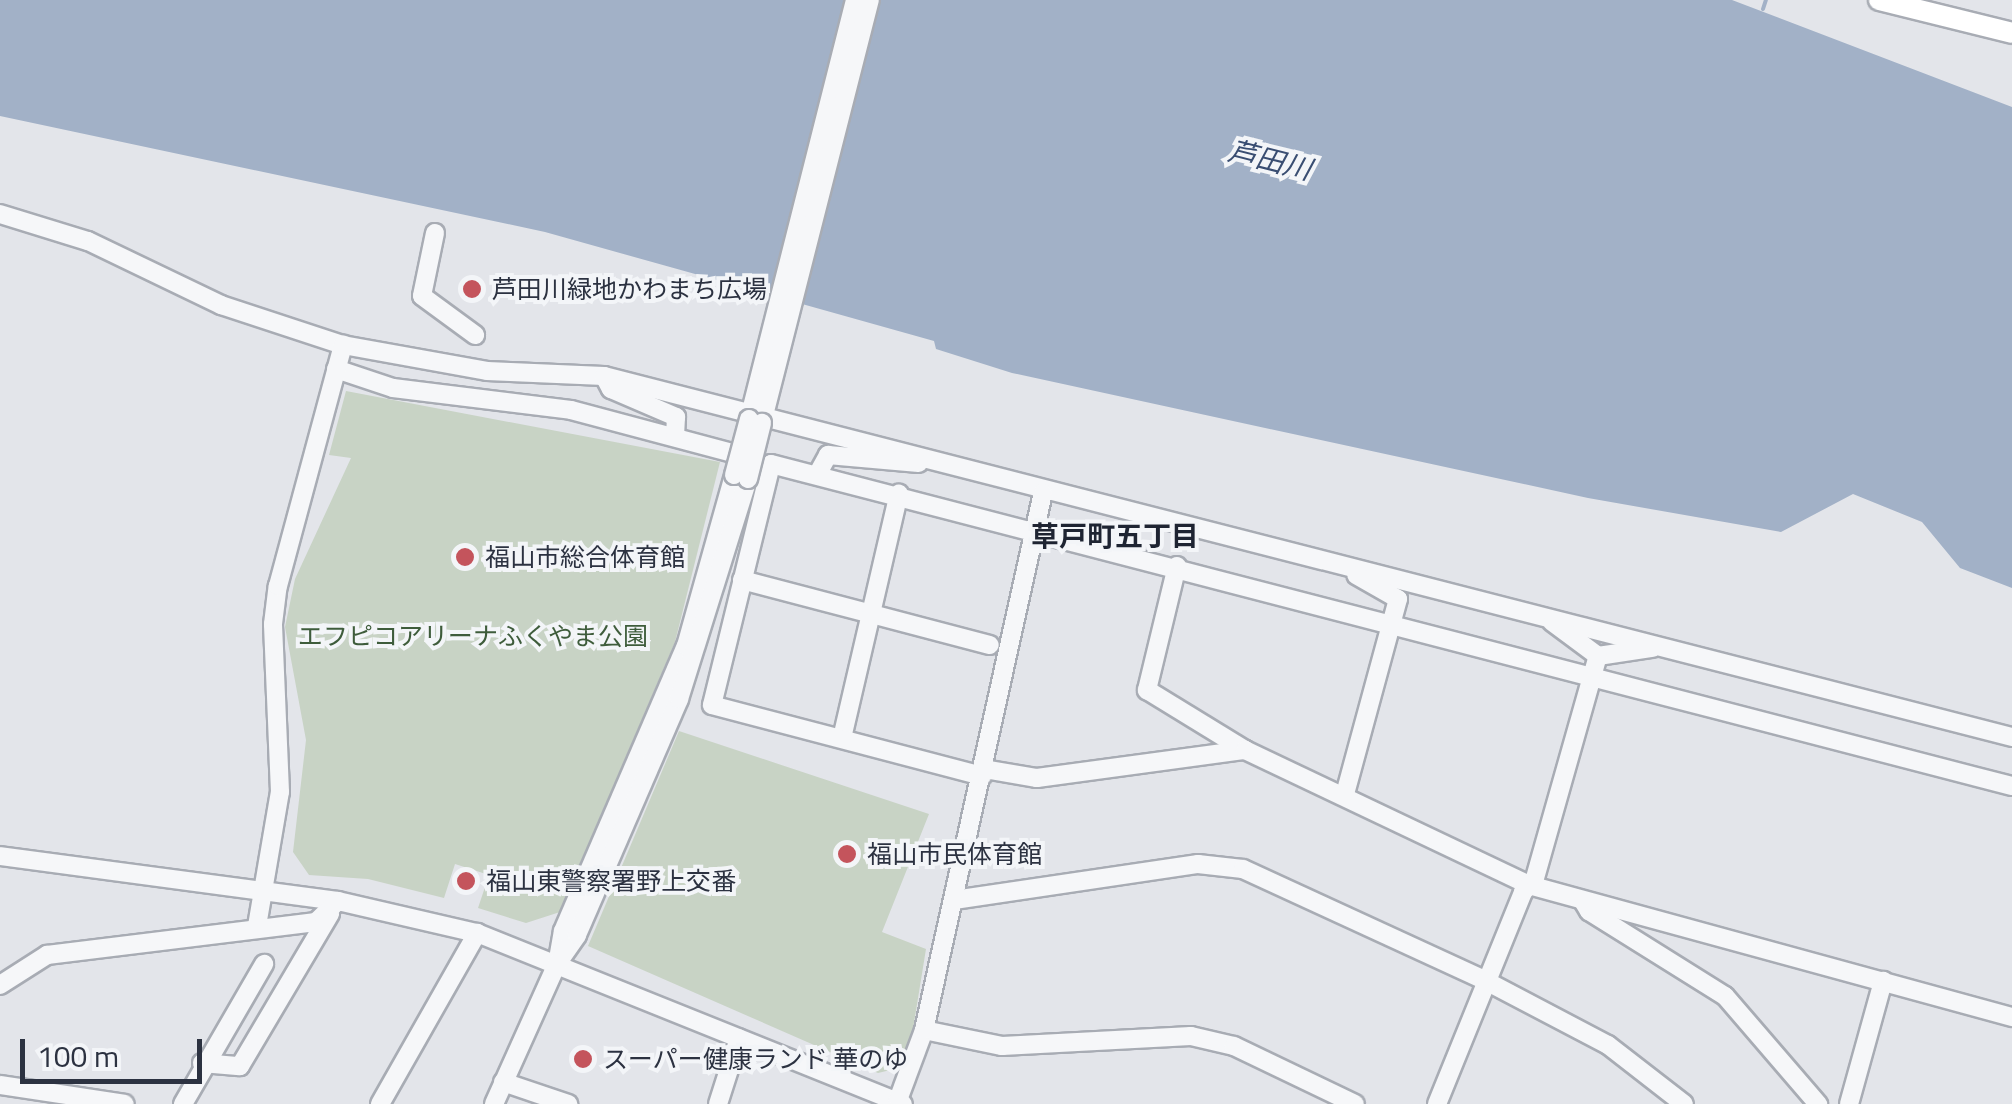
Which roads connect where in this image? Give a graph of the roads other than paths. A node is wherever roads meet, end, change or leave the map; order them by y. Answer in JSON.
{"nodes":[{"id":1,"x":856,"y":0,"type":"edge"},
{"id":2,"x":870,"y":0,"type":"edge"},
{"id":3,"x":1879,"y":0,"type":"edge"},
{"id":4,"x":2012,"y":33,"type":"edge"},
{"id":5,"x":0,"y":214,"type":"edge"},
{"id":6,"x":435,"y":233,"type":"dead end"},
{"id":7,"x":475,"y":335,"type":"dead end"},
{"id":8,"x":343,"y":344,"type":"junction"},
{"id":9,"x":336,"y":369,"type":"junction"},
{"id":10,"x":604,"y":376,"type":"junction"},
{"id":11,"x":758,"y":411,"type":"junction"},
{"id":12,"x":675,"y":436,"type":"junction"},
{"id":13,"x":948,"y":463,"type":"junction"},
{"id":14,"x":771,"y":464,"type":"junction"},
{"id":15,"x":817,"y":475,"type":"junction"},
{"id":16,"x":1044,"y":493,"type":"junction"},
{"id":17,"x":898,"y":494,"type":"junction"},
{"id":18,"x":1036,"y":529,"type":"junction"},
{"id":19,"x":1334,"y":563,"type":"junction"},
{"id":20,"x":1176,"y":566,"type":"junction"},
{"id":21,"x":742,"y":580,"type":"junction"},
{"id":22,"x":872,"y":613,"type":"junction"},
{"id":23,"x":1542,"y":615,"type":"junction"},
{"id":24,"x":1392,"y":622,"type":"junction"},
{"id":25,"x":990,"y":644,"type":"dead end"},
{"id":26,"x":1660,"y":647,"type":"junction"},
{"id":27,"x":1598,"y":656,"type":"junction"},
{"id":28,"x":1591,"y":674,"type":"junction"},
{"id":29,"x":2012,"y":737,"type":"edge"},
{"id":30,"x":842,"y":738,"type":"junction"},
{"id":31,"x":1245,"y":750,"type":"junction"},
{"id":32,"x":983,"y":773,"type":"junction"},
{"id":33,"x":2012,"y":786,"type":"edge"},
{"id":34,"x":1345,"y":794,"type":"junction"},
{"id":35,"x":0,"y":856,"type":"edge"},
{"id":36,"x":1528,"y":885,"type":"junction"},
{"id":37,"x":266,"y":892,"type":"junction"},
{"id":38,"x":1582,"y":899,"type":"junction"},
{"id":39,"x":954,"y":900,"type":"junction"},
{"id":40,"x":338,"y":901,"type":"junction"},
{"id":41,"x":257,"y":926,"type":"junction"},
{"id":42,"x":477,"y":933,"type":"junction"},
{"id":43,"x":264,"y":964,"type":"dead end"},
{"id":44,"x":556,"y":964,"type":"junction"},
{"id":45,"x":1486,"y":981,"type":"junction"},
{"id":46,"x":1883,"y":981,"type":"junction"},
{"id":47,"x":0,"y":985,"type":"edge"},
{"id":48,"x":2012,"y":1016,"type":"edge"},
{"id":49,"x":924,"y":1030,"type":"junction"},
{"id":50,"x":740,"y":1038,"type":"junction"},
{"id":51,"x":202,"y":1063,"type":"junction"},
{"id":52,"x":504,"y":1082,"type":"junction"},
{"id":53,"x":0,"y":1085,"type":"edge"},
{"id":54,"x":900,"y":1102,"type":"edge"},
{"id":55,"x":125,"y":1104,"type":"edge"},
{"id":56,"x":183,"y":1104,"type":"edge"},
{"id":57,"x":380,"y":1104,"type":"edge"},
{"id":58,"x":494,"y":1104,"type":"edge"},
{"id":59,"x":568,"y":1104,"type":"edge"},
{"id":60,"x":718,"y":1104,"type":"edge"},
{"id":61,"x":1356,"y":1104,"type":"edge"},
{"id":62,"x":1437,"y":1104,"type":"edge"},
{"id":63,"x":1684,"y":1104,"type":"edge"},
{"id":64,"x":1818,"y":1104,"type":"edge"},
{"id":65,"x":1849,"y":1104,"type":"edge"}],
"edges":[{"from":1,"to":11,"type":"street"},
{"from":2,"to":11,"type":"street"},
{"from":3,"to":4,"type":"main road"},
{"from":5,"to":8,"type":"street"},
{"from":6,"to":7,"type":"street"},
{"from":8,"to":9,"type":"street"},
{"from":8,"to":10,"type":"street"},
{"from":9,"to":12,"type":"street"},
{"from":9,"to":37,"type":"street"},
{"from":10,"to":11,"type":"street"},
{"from":10,"to":12,"type":"street"},
{"from":11,"to":13,"type":"street"},
{"from":11,"to":44,"type":"street","bridge":true},
{"from":12,"to":14,"type":"street"},
{"from":13,"to":15,"type":"street"},
{"from":13,"to":16,"type":"street"},
{"from":14,"to":15,"type":"street"},
{"from":14,"to":21,"type":"street"},
{"from":15,"to":17,"type":"street"},
{"from":16,"to":18,"type":"street"},
{"from":16,"to":19,"type":"street"},
{"from":17,"to":18,"type":"street"},
{"from":17,"to":22,"type":"street"},
{"from":18,"to":20,"type":"street"},
{"from":18,"to":32,"type":"street"},
{"from":19,"to":23,"type":"street"},
{"from":19,"to":24,"type":"street"},
{"from":20,"to":24,"type":"street"},
{"from":20,"to":31,"type":"street"},
{"from":21,"to":22,"type":"street"},
{"from":21,"to":30,"type":"street"},
{"from":22,"to":25,"type":"street"},
{"from":22,"to":30,"type":"street"},
{"from":23,"to":26,"type":"street"},
{"from":23,"to":27,"type":"street"},
{"from":24,"to":28,"type":"street"},
{"from":24,"to":34,"type":"street"},
{"from":26,"to":27,"type":"street"},
{"from":26,"to":29,"type":"street"},
{"from":27,"to":28,"type":"street"},
{"from":28,"to":33,"type":"street"},
{"from":28,"to":36,"type":"street"},
{"from":30,"to":32,"type":"street"},
{"from":31,"to":32,"type":"street"},
{"from":31,"to":34,"type":"street"},
{"from":32,"to":39,"type":"street"},
{"from":34,"to":36,"type":"street"},
{"from":35,"to":37,"type":"street"},
{"from":36,"to":38,"type":"street"},
{"from":36,"to":45,"type":"street"},
{"from":37,"to":40,"type":"street"},
{"from":37,"to":41,"type":"street"},
{"from":38,"to":46,"type":"street"},
{"from":38,"to":64,"type":"street"},
{"from":39,"to":45,"type":"street"},
{"from":39,"to":49,"type":"street"},
{"from":40,"to":41,"type":"street"},
{"from":40,"to":42,"type":"street"},
{"from":40,"to":51,"type":"street"},
{"from":41,"to":47,"type":"street"},
{"from":42,"to":44,"type":"street"},
{"from":42,"to":57,"type":"street"},
{"from":43,"to":51,"type":"street"},
{"from":44,"to":50,"type":"street"},
{"from":44,"to":52,"type":"street"},
{"from":45,"to":62,"type":"street"},
{"from":45,"to":63,"type":"street"},
{"from":46,"to":48,"type":"street"},
{"from":46,"to":65,"type":"street"},
{"from":49,"to":54,"type":"street"},
{"from":49,"to":61,"type":"street"},
{"from":50,"to":54,"type":"street"},
{"from":50,"to":60,"type":"street"},
{"from":51,"to":56,"type":"street"},
{"from":52,"to":58,"type":"street"},
{"from":52,"to":59,"type":"street"},
{"from":53,"to":55,"type":"street"}]}
